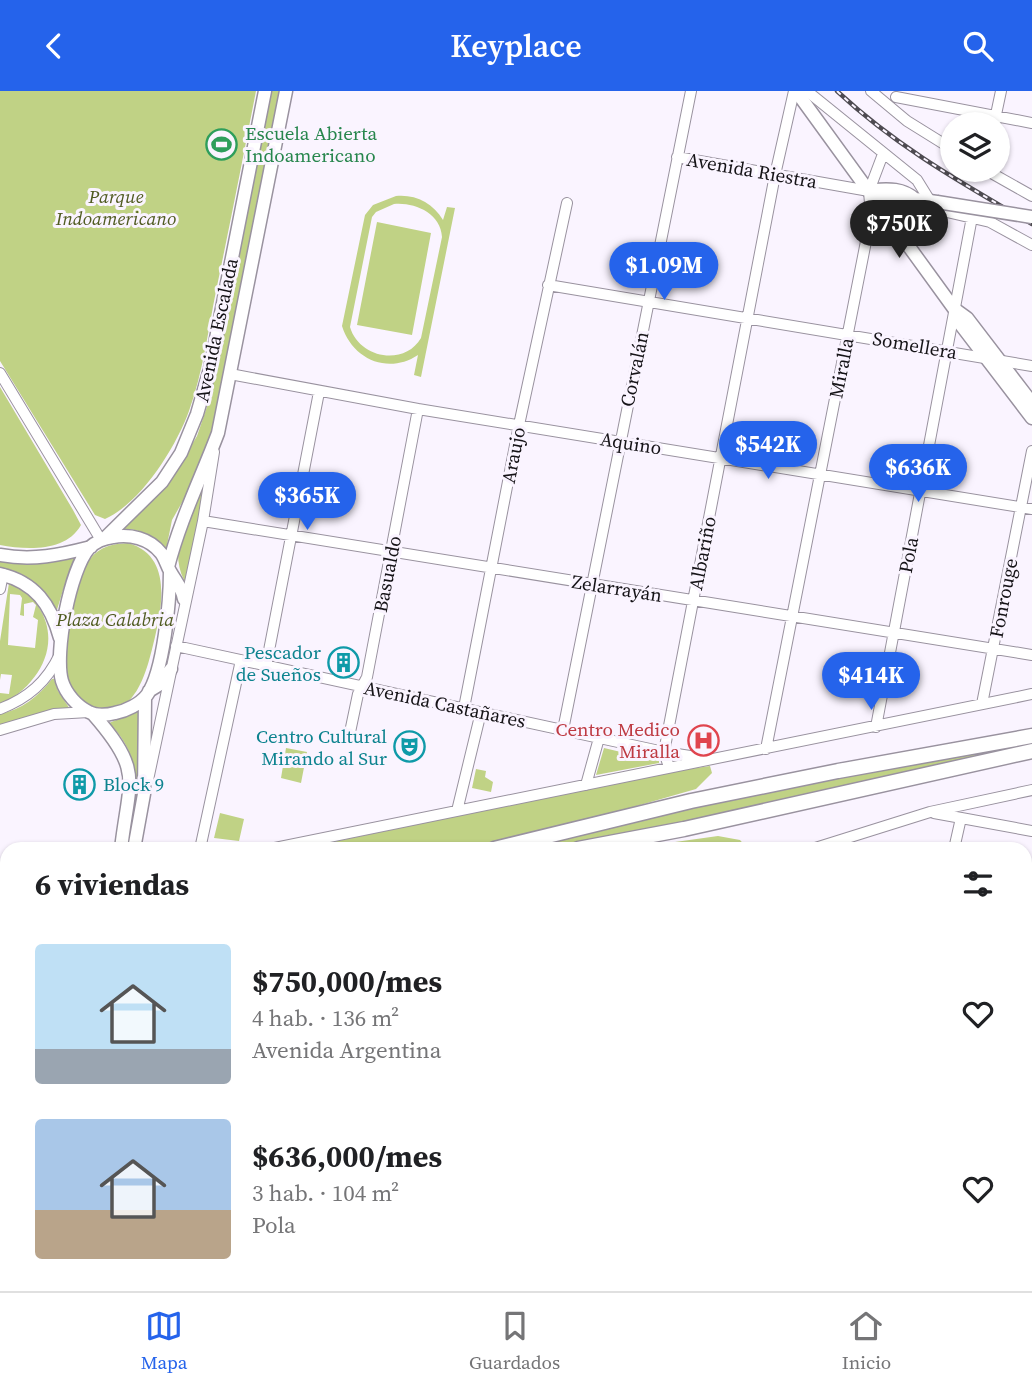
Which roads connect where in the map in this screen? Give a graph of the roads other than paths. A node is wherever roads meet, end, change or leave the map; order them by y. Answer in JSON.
{"nodes":[{"id":1,"x":265,"y":91,"type":"edge"},
{"id":2,"x":286,"y":91,"type":"edge"},
{"id":3,"x":691,"y":91,"type":"edge"},
{"id":4,"x":795,"y":91,"type":"edge"},
{"id":5,"x":807,"y":91,"type":"edge"},
{"id":6,"x":871,"y":91,"type":"edge"},
{"id":7,"x":1001,"y":91,"type":"edge"},
{"id":8,"x":897,"y":94,"type":"edge"},
{"id":9,"x":892,"y":109,"type":"junction"},
{"id":10,"x":965,"y":112,"type":"edge"},
{"id":11,"x":997,"y":112,"type":"edge"},
{"id":12,"x":1010,"y":121,"type":"edge"},
{"id":13,"x":1032,"y":123,"type":"edge"},
{"id":14,"x":940,"y":141,"type":"edge"},
{"id":15,"x":883,"y":154,"type":"junction"},
{"id":16,"x":677,"y":157,"type":"junction"},
{"id":17,"x":775,"y":175,"type":"junction"},
{"id":18,"x":1007,"y":182,"type":"edge"},
{"id":19,"x":869,"y":191,"type":"junction"},
{"id":20,"x":1032,"y":196,"type":"edge"},
{"id":21,"x":911,"y":201,"type":"junction"},
{"id":22,"x":934,"y":201,"type":"junction"},
{"id":23,"x":567,"y":203,"type":"dead end"},
{"id":24,"x":972,"y":217,"type":"junction"},
{"id":25,"x":1032,"y":217,"type":"edge"},
{"id":26,"x":1032,"y":245,"type":"edge"},
{"id":27,"x":548,"y":285,"type":"junction"},
{"id":28,"x":648,"y":304,"type":"junction"},
{"id":29,"x":956,"y":310,"type":"junction"},
{"id":30,"x":748,"y":320,"type":"junction"},
{"id":31,"x":848,"y":334,"type":"junction"},
{"id":32,"x":947,"y":351,"type":"junction"},
{"id":33,"x":986,"y":358,"type":"junction"},
{"id":34,"x":1000,"y":361,"type":"junction"},
{"id":35,"x":1032,"y":366,"type":"edge"},
{"id":36,"x":0,"y":373,"type":"edge"},
{"id":37,"x":230,"y":375,"type":"junction"},
{"id":38,"x":318,"y":392,"type":"junction"},
{"id":39,"x":1032,"y":403,"type":"edge"},
{"id":40,"x":418,"y":409,"type":"junction"},
{"id":41,"x":1032,"y":418,"type":"edge"},
{"id":42,"x":519,"y":425,"type":"junction"},
{"id":43,"x":218,"y":433,"type":"junction"},
{"id":44,"x":620,"y":441,"type":"junction"},
{"id":45,"x":1032,"y":451,"type":"edge"},
{"id":46,"x":721,"y":458,"type":"junction"},
{"id":47,"x":821,"y":474,"type":"junction"},
{"id":48,"x":921,"y":489,"type":"junction"},
{"id":49,"x":1020,"y":507,"type":"junction"},
{"id":50,"x":1032,"y":509,"type":"edge"},
{"id":51,"x":203,"y":521,"type":"junction"},
{"id":52,"x":291,"y":535,"type":"junction"},
{"id":53,"x":99,"y":542,"type":"junction"},
{"id":54,"x":391,"y":551,"type":"junction"},
{"id":55,"x":0,"y":555,"type":"edge"},
{"id":56,"x":491,"y":568,"type":"junction"},
{"id":57,"x":169,"y":569,"type":"junction"},
{"id":58,"x":1,"y":574,"type":"edge"},
{"id":59,"x":592,"y":584,"type":"junction"},
{"id":60,"x":0,"y":589,"type":"edge"},
{"id":61,"x":184,"y":599,"type":"junction"},
{"id":62,"x":692,"y":600,"type":"junction"},
{"id":63,"x":792,"y":617,"type":"junction"},
{"id":64,"x":893,"y":633,"type":"junction"},
{"id":65,"x":176,"y":646,"type":"junction"},
{"id":66,"x":61,"y":648,"type":"junction"},
{"id":67,"x":993,"y":649,"type":"junction"},
{"id":68,"x":1032,"y":655,"type":"edge"},
{"id":69,"x":242,"y":660,"type":"junction"},
{"id":70,"x":266,"y":666,"type":"junction"},
{"id":71,"x":171,"y":669,"type":"junction"},
{"id":72,"x":362,"y":687,"type":"junction"},
{"id":73,"x":147,"y":694,"type":"junction"},
{"id":74,"x":1032,"y":694,"type":"edge"},
{"id":75,"x":982,"y":704,"type":"junction"},
{"id":76,"x":464,"y":708,"type":"junction"},
{"id":77,"x":0,"y":709,"type":"edge"},
{"id":78,"x":481,"y":712,"type":"junction"},
{"id":79,"x":91,"y":713,"type":"junction"},
{"id":80,"x":876,"y":727,"type":"junction"},
{"id":81,"x":0,"y":730,"type":"edge"},
{"id":82,"x":563,"y":730,"type":"junction"},
{"id":83,"x":349,"y":737,"type":"dead end"},
{"id":84,"x":599,"y":738,"type":"junction"},
{"id":85,"x":1031,"y":743,"type":"edge"},
{"id":86,"x":766,"y":749,"type":"junction"},
{"id":87,"x":664,"y":752,"type":"junction"},
{"id":88,"x":714,"y":759,"type":"junction"},
{"id":89,"x":669,"y":767,"type":"junction"},
{"id":90,"x":586,"y":785,"type":"junction"},
{"id":91,"x":1032,"y":790,"type":"edge"},
{"id":92,"x":144,"y":794,"type":"junction"},
{"id":93,"x":988,"y":798,"type":"junction"},
{"id":94,"x":457,"y":811,"type":"junction"},
{"id":95,"x":930,"y":812,"type":"junction"},
{"id":96,"x":961,"y":818,"type":"junction"},
{"id":97,"x":993,"y":824,"type":"junction"},
{"id":98,"x":1032,"y":831,"type":"edge"},
{"id":99,"x":855,"y":835,"type":"junction"},
{"id":100,"x":120,"y":842,"type":"edge"},
{"id":101,"x":135,"y":842,"type":"edge"},
{"id":102,"x":202,"y":842,"type":"edge"},
{"id":103,"x":304,"y":842,"type":"edge"},
{"id":104,"x":523,"y":842,"type":"edge"},
{"id":105,"x":615,"y":842,"type":"edge"},
{"id":106,"x":833,"y":842,"type":"edge"},
{"id":107,"x":854,"y":842,"type":"edge"},
{"id":108,"x":956,"y":842,"type":"edge"}],
"edges":[{"from":1,"to":53,"type":"main road","name":"Avenida Escalada"},
{"from":2,"to":37,"type":"main road","name":"Avenida Escalada"},
{"from":3,"to":16,"type":"street","name":"Corvalán"},
{"from":4,"to":17,"type":"street","name":"Albariño"},
{"from":4,"to":19,"type":"main road"},
{"from":5,"to":15,"type":"street"},
{"from":6,"to":9,"type":"street"},
{"from":7,"to":11,"type":"street"},
{"from":8,"to":9,"type":"street"},
{"from":8,"to":10,"type":"street"},
{"from":9,"to":14,"type":"street"},
{"from":12,"to":13,"type":"street"},
{"from":15,"to":19,"type":"street","name":"Miralla"},
{"from":15,"to":22,"type":"street"},
{"from":16,"to":17,"type":"street","name":"Avenida Riestra"},
{"from":16,"to":28,"type":"street","name":"Corvalán"},
{"from":17,"to":19,"type":"street","name":"Avenida Riestra"},
{"from":17,"to":30,"type":"street","name":"Albariño"},
{"from":18,"to":20,"type":"street"},
{"from":19,"to":21,"type":"main road","name":"Avenida Riestra"},
{"from":19,"to":29,"type":"main road"},
{"from":19,"to":31,"type":"street","name":"Miralla"},
{"from":21,"to":22,"type":"main road","name":"Avenida Riestra"},
{"from":21,"to":24,"type":"street","name":"Avenida Riestra"},
{"from":22,"to":25,"type":"main road","name":"Avenida Riestra","bridge":true},
{"from":23,"to":27,"type":"street","name":"Araujo"},
{"from":24,"to":26,"type":"street","name":"Avenida Riestra"},
{"from":24,"to":29,"type":"street","name":"Pola"},
{"from":27,"to":28,"type":"street","name":"Somellera"},
{"from":27,"to":42,"type":"street","name":"Araujo"},
{"from":28,"to":30,"type":"street","name":"Somellera"},
{"from":28,"to":44,"type":"street","name":"Corvalán"},
{"from":29,"to":32,"type":"street","name":"Pola"},
{"from":29,"to":33,"type":"main road"},
{"from":29,"to":34,"type":"main road"},
{"from":30,"to":31,"type":"street","name":"Somellera"},
{"from":30,"to":46,"type":"street","name":"Albariño"},
{"from":31,"to":32,"type":"street","name":"Somellera"},
{"from":31,"to":47,"type":"street","name":"Miralla"},
{"from":32,"to":33,"type":"street","name":"Somellera"},
{"from":32,"to":48,"type":"street","name":"Pola"},
{"from":33,"to":34,"type":"street","name":"Somellera"},
{"from":33,"to":41,"type":"main road"},
{"from":34,"to":35,"type":"street","name":"Somellera"},
{"from":34,"to":39,"type":"main road"},
{"from":36,"to":53,"type":"street"},
{"from":37,"to":38,"type":"street","name":"Aquino"},
{"from":37,"to":43,"type":"main road","name":"Avenida Escalada"},
{"from":38,"to":40,"type":"street","name":"Aquino"},
{"from":38,"to":52,"type":"street"},
{"from":40,"to":42,"type":"street","name":"Aquino"},
{"from":40,"to":54,"type":"street","name":"Basualdo"},
{"from":42,"to":44,"type":"street","name":"Aquino"},
{"from":42,"to":56,"type":"street","name":"Araujo"},
{"from":43,"to":51,"type":"street","name":"Avenida Escalada"},
{"from":43,"to":57,"type":"main road","name":"Avenida Escalada"},
{"from":44,"to":46,"type":"street","name":"Aquino"},
{"from":44,"to":59,"type":"street","name":"Corvalán"},
{"from":45,"to":49,"type":"street","name":"Fonrouge"},
{"from":46,"to":47,"type":"street","name":"Aquino"},
{"from":46,"to":62,"type":"street","name":"Albariño"},
{"from":47,"to":48,"type":"street","name":"Aquino"},
{"from":47,"to":63,"type":"street","name":"Miralla"},
{"from":48,"to":49,"type":"street","name":"Aquino"},
{"from":48,"to":64,"type":"street","name":"Pola"},
{"from":49,"to":50,"type":"street","name":"Aquino"},
{"from":49,"to":67,"type":"street","name":"Fonrouge"},
{"from":51,"to":52,"type":"street","name":"Zelarrayán"},
{"from":51,"to":61,"type":"street","name":"Avenida Escalada"},
{"from":52,"to":54,"type":"street","name":"Zelarrayán"},
{"from":52,"to":70,"type":"street"},
{"from":53,"to":55,"type":"main road"},
{"from":53,"to":57,"type":"main road"},
{"from":53,"to":66,"type":"main road"},
{"from":54,"to":56,"type":"street","name":"Zelarrayán"},
{"from":54,"to":72,"type":"street","name":"Basualdo"},
{"from":56,"to":59,"type":"street","name":"Zelarrayán"},
{"from":56,"to":76,"type":"street","name":"Araujo"},
{"from":57,"to":61,"type":"main road"},
{"from":57,"to":73,"type":"main road"},
{"from":58,"to":60,"type":"street"},
{"from":58,"to":66,"type":"main road"},
{"from":59,"to":62,"type":"street","name":"Zelarrayán"},
{"from":59,"to":82,"type":"street","name":"Corvalán"},
{"from":61,"to":65,"type":"street","name":"Avenida Escalada"},
{"from":62,"to":63,"type":"street","name":"Zelarrayán"},
{"from":62,"to":87,"type":"street","name":"Albariño"},
{"from":63,"to":64,"type":"street","name":"Zelarrayán"},
{"from":63,"to":86,"type":"street","name":"Miralla"},
{"from":64,"to":67,"type":"street","name":"Zelarrayán"},
{"from":64,"to":80,"type":"street","name":"Pola"},
{"from":65,"to":69,"type":"street","name":"Avenida Castañares"},
{"from":65,"to":71,"type":"street","name":"Avenida Escalada"},
{"from":66,"to":77,"type":"street"},
{"from":66,"to":79,"type":"main road"},
{"from":67,"to":68,"type":"street","name":"Zelarrayán"},
{"from":67,"to":75,"type":"street","name":"Fonrouge"},
{"from":69,"to":70,"type":"street","name":"Avenida Castañares"},
{"from":69,"to":102,"type":"street"},
{"from":70,"to":72,"type":"street","name":"Avenida Castañares"},
{"from":71,"to":73,"type":"main road"},
{"from":71,"to":92,"type":"street","name":"Avenida Escalada"},
{"from":72,"to":76,"type":"street","name":"Avenida Castañares"},
{"from":72,"to":83,"type":"street","name":"Basualdo"},
{"from":73,"to":79,"type":"main road"},
{"from":73,"to":92,"type":"main road","name":"Avenida Escalada"},
{"from":74,"to":75,"type":"street"},
{"from":75,"to":80,"type":"street"},
{"from":76,"to":78,"type":"street","name":"Avenida Castañares"},
{"from":78,"to":82,"type":"street","name":"Avenida Castañares"},
{"from":78,"to":94,"type":"street"},
{"from":79,"to":81,"type":"street"},
{"from":79,"to":100,"type":"main road"},
{"from":80,"to":86,"type":"street"},
{"from":82,"to":84,"type":"street","name":"Avenida Castañares"},
{"from":84,"to":87,"type":"street","name":"Avenida Castañares"},
{"from":84,"to":90,"type":"street"},
{"from":85,"to":104,"type":"highway"},
{"from":85,"to":105,"type":"highway"},
{"from":86,"to":88,"type":"street"},
{"from":87,"to":88,"type":"street","name":"Avenida Castañares"},
{"from":87,"to":89,"type":"street","name":"Albariño"},
{"from":88,"to":89,"type":"street"},
{"from":89,"to":90,"type":"street"},
{"from":90,"to":94,"type":"street"},
{"from":91,"to":93,"type":"street"},
{"from":92,"to":101,"type":"main road","name":"Avenida Escalada"},
{"from":93,"to":95,"type":"street"},
{"from":93,"to":97,"type":"street"},
{"from":94,"to":103,"type":"street"},
{"from":95,"to":96,"type":"street"},
{"from":95,"to":99,"type":"street"},
{"from":96,"to":97,"type":"street"},
{"from":96,"to":108,"type":"street"},
{"from":97,"to":98,"type":"street"},
{"from":99,"to":106,"type":"street"},
{"from":99,"to":107,"type":"street"}]}
